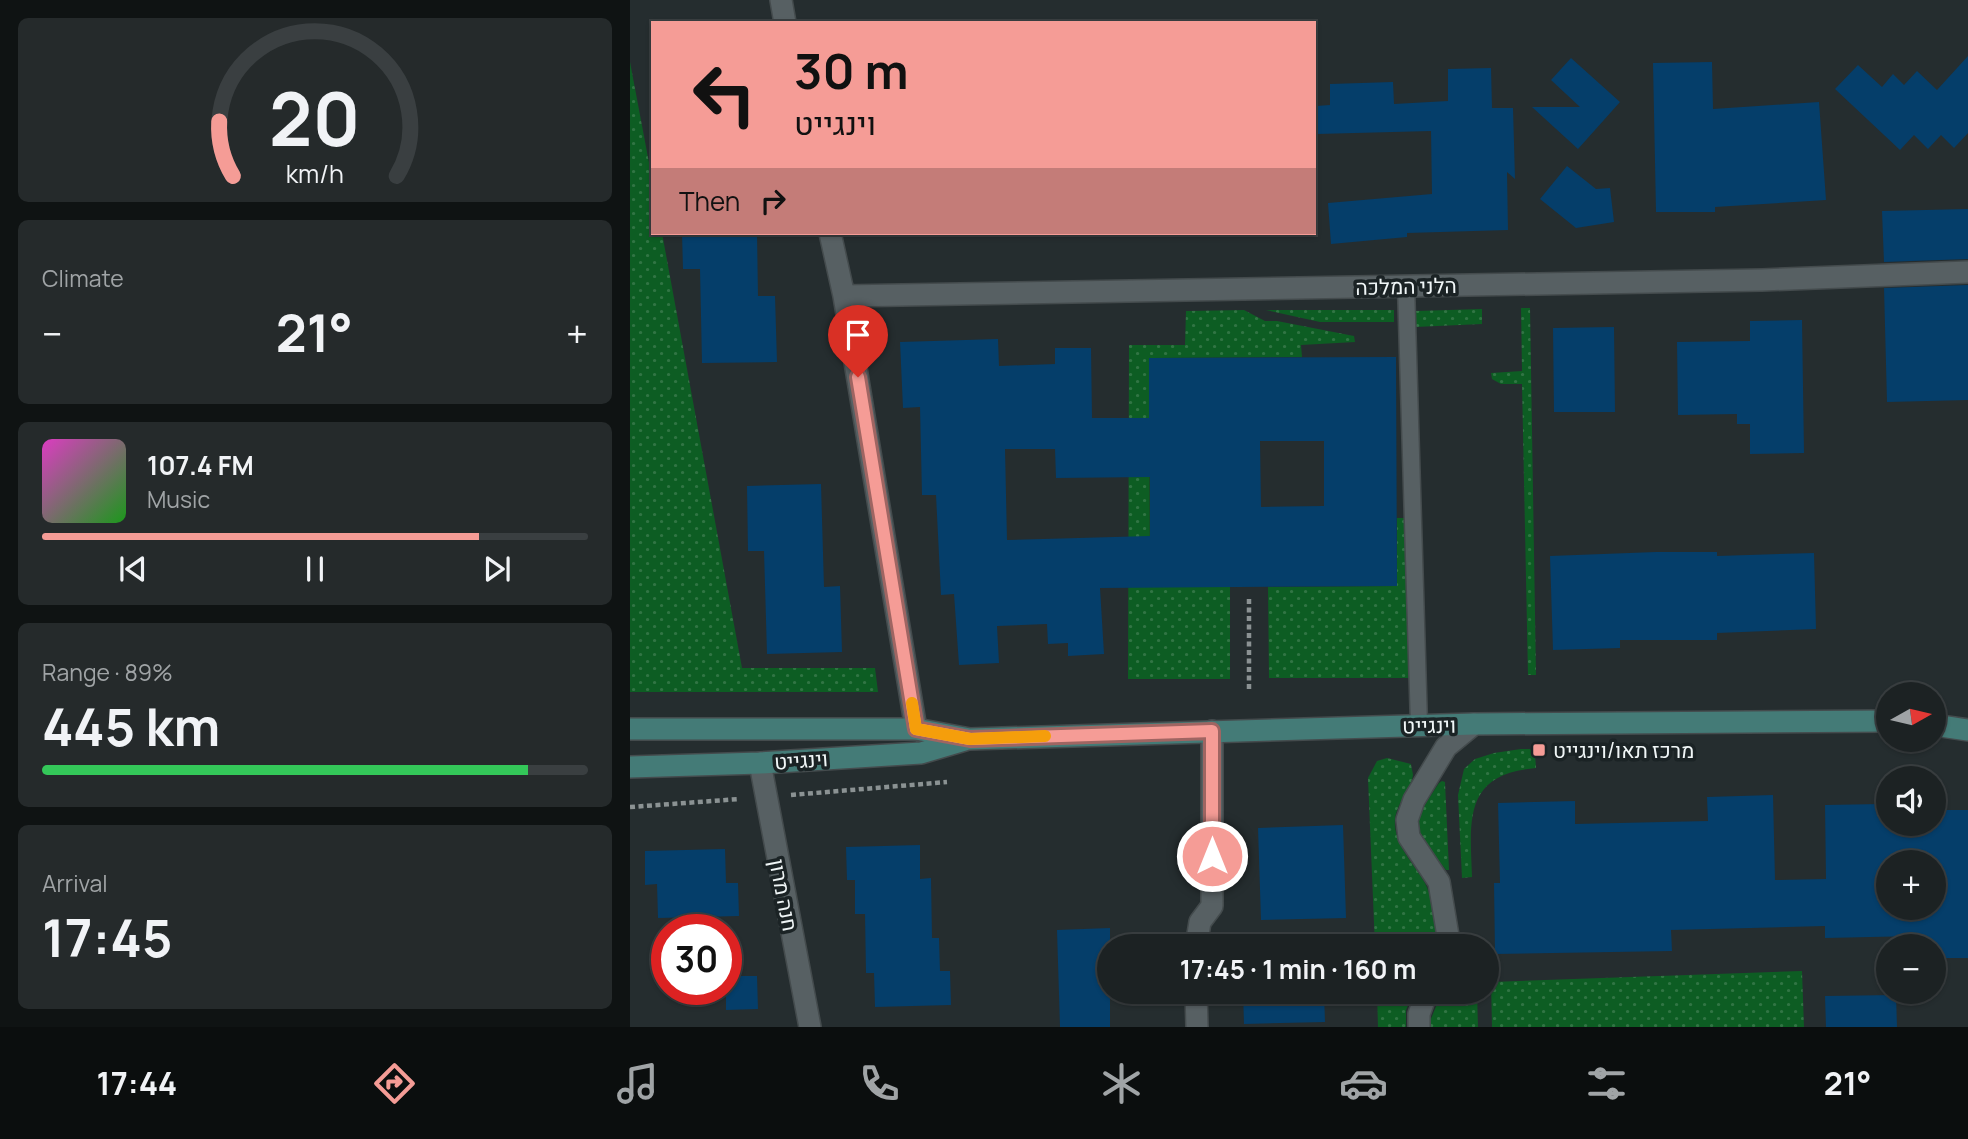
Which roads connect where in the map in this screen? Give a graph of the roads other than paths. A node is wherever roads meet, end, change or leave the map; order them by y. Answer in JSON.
{"nodes":[{"id":1,"x":780,"y":0,"type":"edge"},
{"id":2,"x":785,"y":21,"type":"edge"},
{"id":3,"x":830,"y":235,"type":"edge"},
{"id":4,"x":1968,"y":272,"type":"edge"},
{"id":5,"x":1406,"y":286,"type":"junction"},
{"id":6,"x":844,"y":296,"type":"junction"},
{"id":7,"x":1968,"y":713,"type":"edge"},
{"id":8,"x":1946,"y":716,"type":"edge"},
{"id":9,"x":1876,"y":721,"type":"edge"},
{"id":10,"x":1474,"y":724,"type":"junction"},
{"id":11,"x":1419,"y":725,"type":"junction"},
{"id":12,"x":1946,"y":727,"type":"edge"},
{"id":13,"x":630,"y":729,"type":"edge"},
{"id":14,"x":916,"y":729,"type":"junction"},
{"id":15,"x":1968,"y":730,"type":"edge"},
{"id":16,"x":1212,"y":731,"type":"junction"},
{"id":17,"x":970,"y":739,"type":"junction"},
{"id":18,"x":760,"y":763,"type":"junction"},
{"id":19,"x":630,"y":767,"type":"edge"},
{"id":20,"x":1198,"y":934,"type":"edge"},
{"id":21,"x":1448,"y":934,"type":"edge"},
{"id":22,"x":1196,"y":1004,"type":"edge"},
{"id":23,"x":1423,"y":1004,"type":"edge"},
{"id":24,"x":810,"y":1027,"type":"edge"},
{"id":25,"x":1196,"y":1027,"type":"edge"},
{"id":26,"x":1419,"y":1027,"type":"edge"}],
"edges":[{"from":1,"to":2,"type":"street"},
{"from":3,"to":6,"type":"street"},
{"from":4,"to":5,"type":"street","name":"הלני המלכה"},
{"from":5,"to":6,"type":"street","name":"הלני המלכה"},
{"from":5,"to":11,"type":"lane"},
{"from":6,"to":14,"type":"street"},
{"from":7,"to":8,"type":"street"},
{"from":9,"to":10,"type":"street","name":"וינגייט"},
{"from":10,"to":11,"type":"street","name":"וינגייט"},
{"from":10,"to":21,"type":"street"},
{"from":11,"to":16,"type":"street","name":"וינגייט"},
{"from":12,"to":15,"type":"street"},
{"from":13,"to":14,"type":"street","name":"וינגייט"},
{"from":14,"to":17,"type":"street","name":"וינגייט"},
{"from":16,"to":17,"type":"street","name":"וינגייט"},
{"from":16,"to":20,"type":"street"},
{"from":17,"to":18,"type":"street","name":"וינגייט"},
{"from":18,"to":19,"type":"street","name":"וינגייט"},
{"from":18,"to":24,"type":"street","name":"חנה מרון"},
{"from":22,"to":25,"type":"street"},
{"from":23,"to":26,"type":"street"}]}
